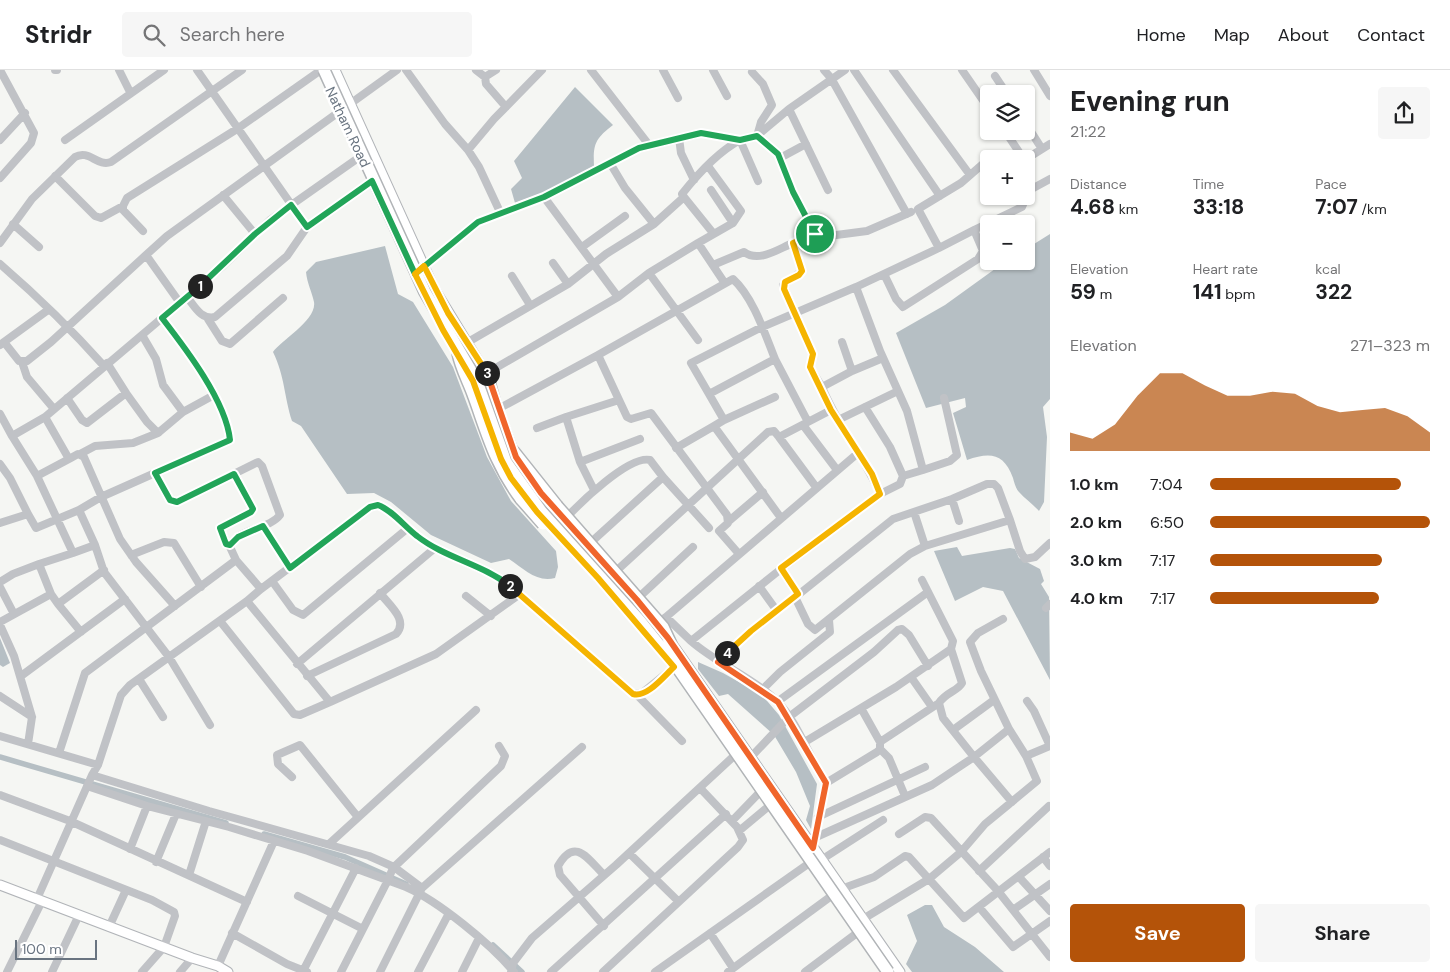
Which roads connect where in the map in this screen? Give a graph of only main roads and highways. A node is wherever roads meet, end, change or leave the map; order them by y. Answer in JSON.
{"nodes":[{"id":1,"x":322,"y":70,"type":"edge"},
{"id":2,"x":333,"y":70,"type":"edge"},
{"id":3,"x":458,"y":353,"type":"junction"},
{"id":4,"x":514,"y":452,"type":"junction"},
{"id":5,"x":592,"y":568,"type":"junction"},
{"id":6,"x":676,"y":655,"type":"junction"},
{"id":7,"x":1,"y":887,"type":"edge"},
{"id":8,"x":228,"y":972,"type":"edge"},
{"id":9,"x":886,"y":972,"type":"edge"},
{"id":10,"x":895,"y":972,"type":"edge"},
{"id":11,"x":900,"y":972,"type":"edge"}],
"edges":[{"from":1,"to":3,"type":"main road","name":"Natham Road"},
{"from":1,"to":5,"type":"highway","bridge":true},
{"from":2,"to":4,"type":"main road","name":"Natham Road"},
{"from":2,"to":6,"type":"highway","bridge":true},
{"from":3,"to":5,"type":"highway","bridge":true},
{"from":3,"to":9,"type":"main road","name":"Natham Road"},
{"from":4,"to":6,"type":"highway","bridge":true},
{"from":4,"to":11,"type":"main road","name":"Natham Road"},
{"from":5,"to":9,"type":"highway","bridge":true},
{"from":6,"to":10,"type":"highway"},
{"from":7,"to":8,"type":"main road"}]}
